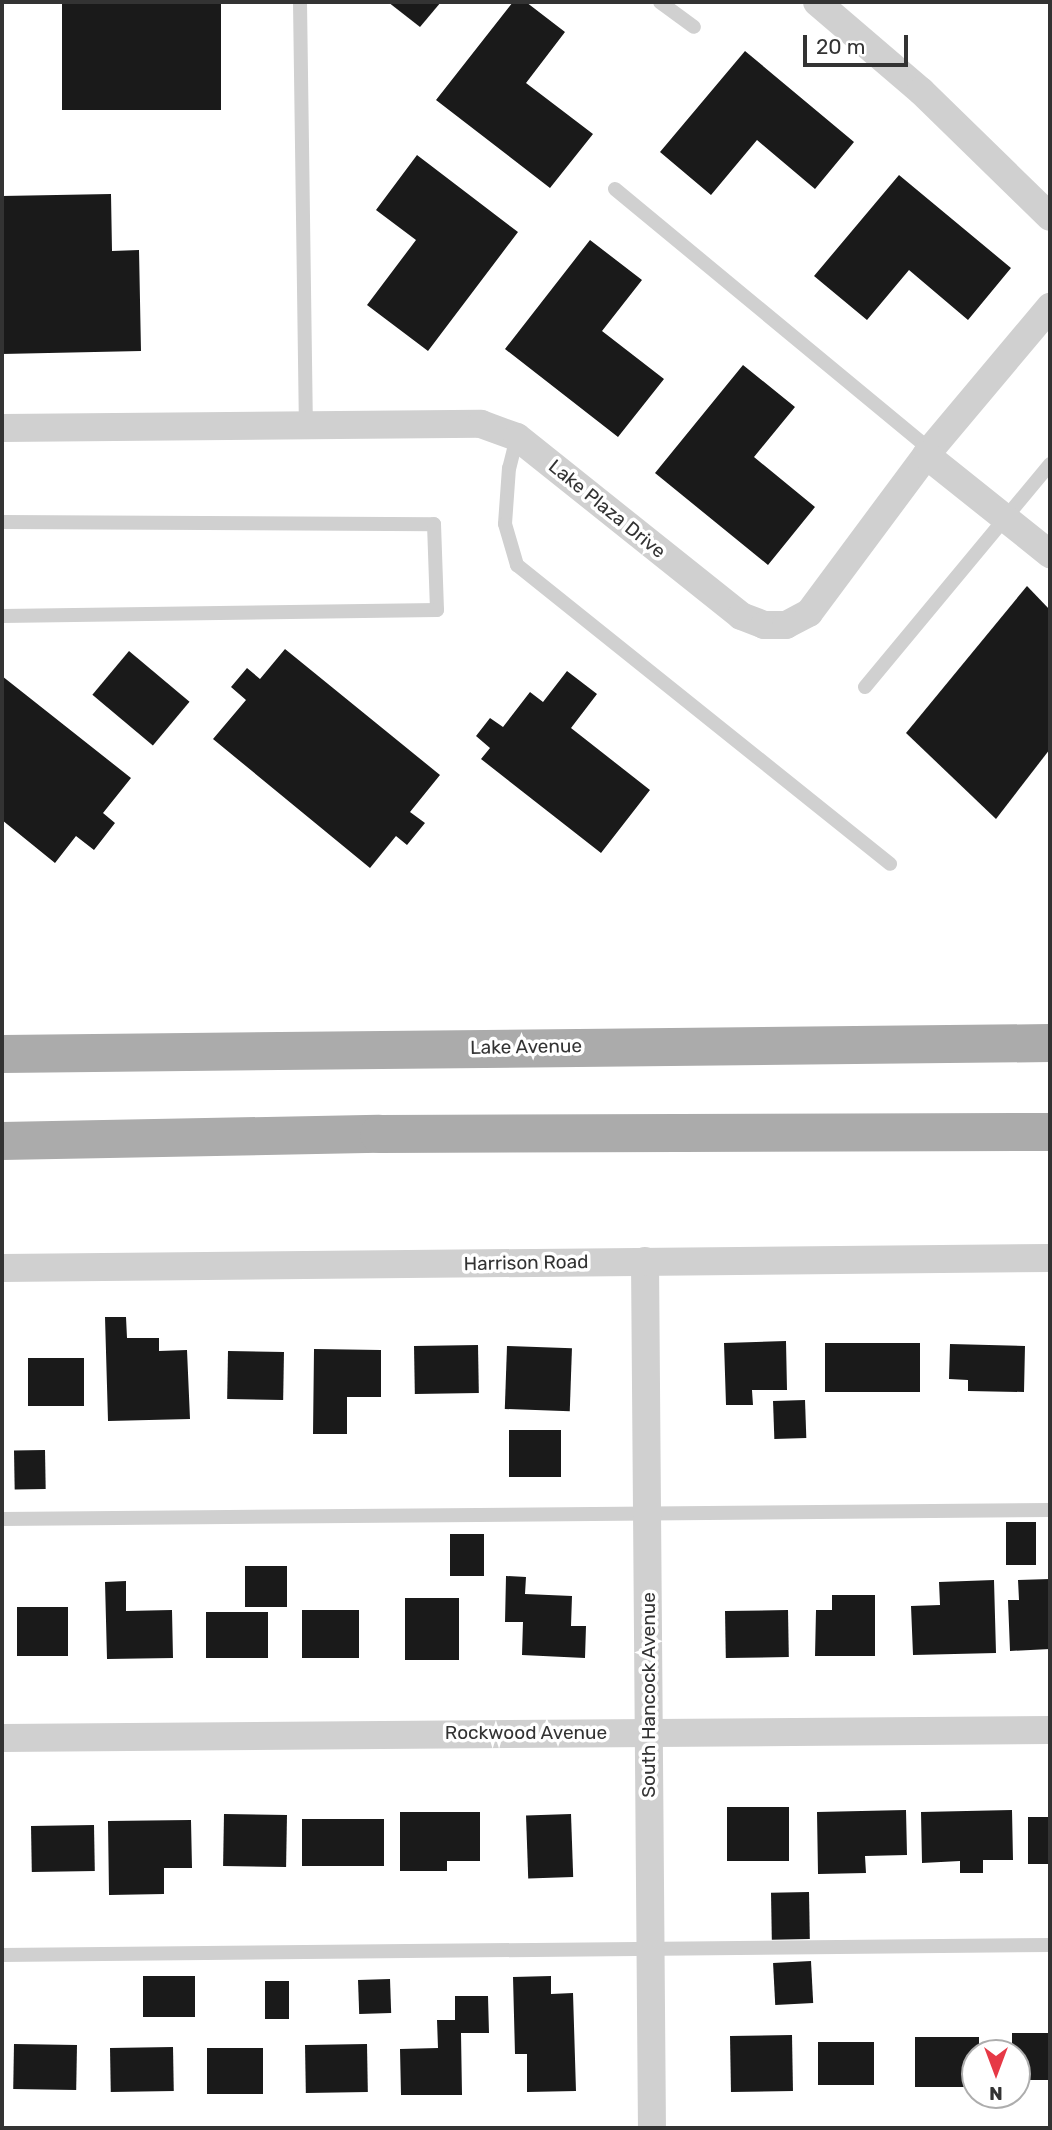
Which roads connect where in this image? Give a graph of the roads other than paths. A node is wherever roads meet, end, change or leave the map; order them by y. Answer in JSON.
{"nodes":[{"id":1,"x":300,"y":2,"type":"edge"},
{"id":2,"x":660,"y":2,"type":"edge"},
{"id":3,"x":817,"y":2,"type":"edge"},
{"id":4,"x":694,"y":27,"type":"dead end"},
{"id":5,"x":615,"y":189,"type":"dead end"},
{"id":6,"x":1050,"y":217,"type":"edge"},
{"id":7,"x":1050,"y":307,"type":"edge"},
{"id":8,"x":306,"y":423,"type":"junction"},
{"id":9,"x":2,"y":428,"type":"edge"},
{"id":10,"x":517,"y":437,"type":"junction"},
{"id":11,"x":928,"y":452,"type":"junction"},
{"id":12,"x":1050,"y":464,"type":"edge"},
{"id":13,"x":1003,"y":517,"type":"junction"},
{"id":14,"x":2,"y":522,"type":"edge"},
{"id":15,"x":1050,"y":554,"type":"edge"},
{"id":16,"x":2,"y":616,"type":"edge"},
{"id":17,"x":865,"y":687,"type":"dead end"},
{"id":18,"x":890,"y":864,"type":"dead end"},
{"id":19,"x":1050,"y":1043,"type":"edge"},
{"id":20,"x":2,"y":1054,"type":"edge"},
{"id":21,"x":1050,"y":1132,"type":"edge"},
{"id":22,"x":2,"y":1141,"type":"edge"},
{"id":23,"x":1050,"y":1258,"type":"edge"},
{"id":24,"x":645,"y":1261,"type":"junction"},
{"id":25,"x":2,"y":1268,"type":"edge"},
{"id":26,"x":1050,"y":1510,"type":"edge"},
{"id":27,"x":647,"y":1514,"type":"junction"},
{"id":28,"x":2,"y":1520,"type":"edge"},
{"id":29,"x":1050,"y":1730,"type":"edge"},
{"id":30,"x":649,"y":1732,"type":"junction"},
{"id":31,"x":2,"y":1738,"type":"edge"},
{"id":32,"x":1050,"y":1945,"type":"edge"},
{"id":33,"x":651,"y":1949,"type":"junction"},
{"id":34,"x":2,"y":1955,"type":"edge"},
{"id":35,"x":652,"y":2128,"type":"edge"}],
"edges":[{"from":1,"to":8,"type":"lane"},
{"from":2,"to":4,"type":"lane"},
{"from":3,"to":6,"type":"street"},
{"from":5,"to":11,"type":"lane"},
{"from":7,"to":11,"type":"street","name":"Lake Plaza Drive"},
{"from":8,"to":9,"type":"street","name":"Lake Plaza Drive"},
{"from":8,"to":10,"type":"street","name":"Lake Plaza Drive"},
{"from":10,"to":11,"type":"street","name":"Lake Plaza Drive"},
{"from":10,"to":18,"type":"lane"},
{"from":11,"to":13,"type":"street"},
{"from":12,"to":13,"type":"lane"},
{"from":13,"to":15,"type":"street"},
{"from":13,"to":17,"type":"lane"},
{"from":14,"to":16,"type":"lane"},
{"from":19,"to":20,"type":"main road","name":"Lake Avenue"},
{"from":21,"to":22,"type":"main road"},
{"from":23,"to":24,"type":"street","name":"Harrison Road"},
{"from":24,"to":25,"type":"street","name":"Harrison Road"},
{"from":24,"to":27,"type":"street","name":"South Hancock Avenue"},
{"from":26,"to":27,"type":"lane"},
{"from":27,"to":28,"type":"lane"},
{"from":27,"to":30,"type":"street","name":"South Hancock Avenue"},
{"from":29,"to":30,"type":"street","name":"Rockwood Avenue"},
{"from":30,"to":31,"type":"street","name":"Rockwood Avenue"},
{"from":30,"to":33,"type":"street","name":"South Hancock Avenue"},
{"from":32,"to":33,"type":"lane"},
{"from":33,"to":34,"type":"lane"},
{"from":33,"to":35,"type":"street","name":"South Hancock Avenue"}]}
